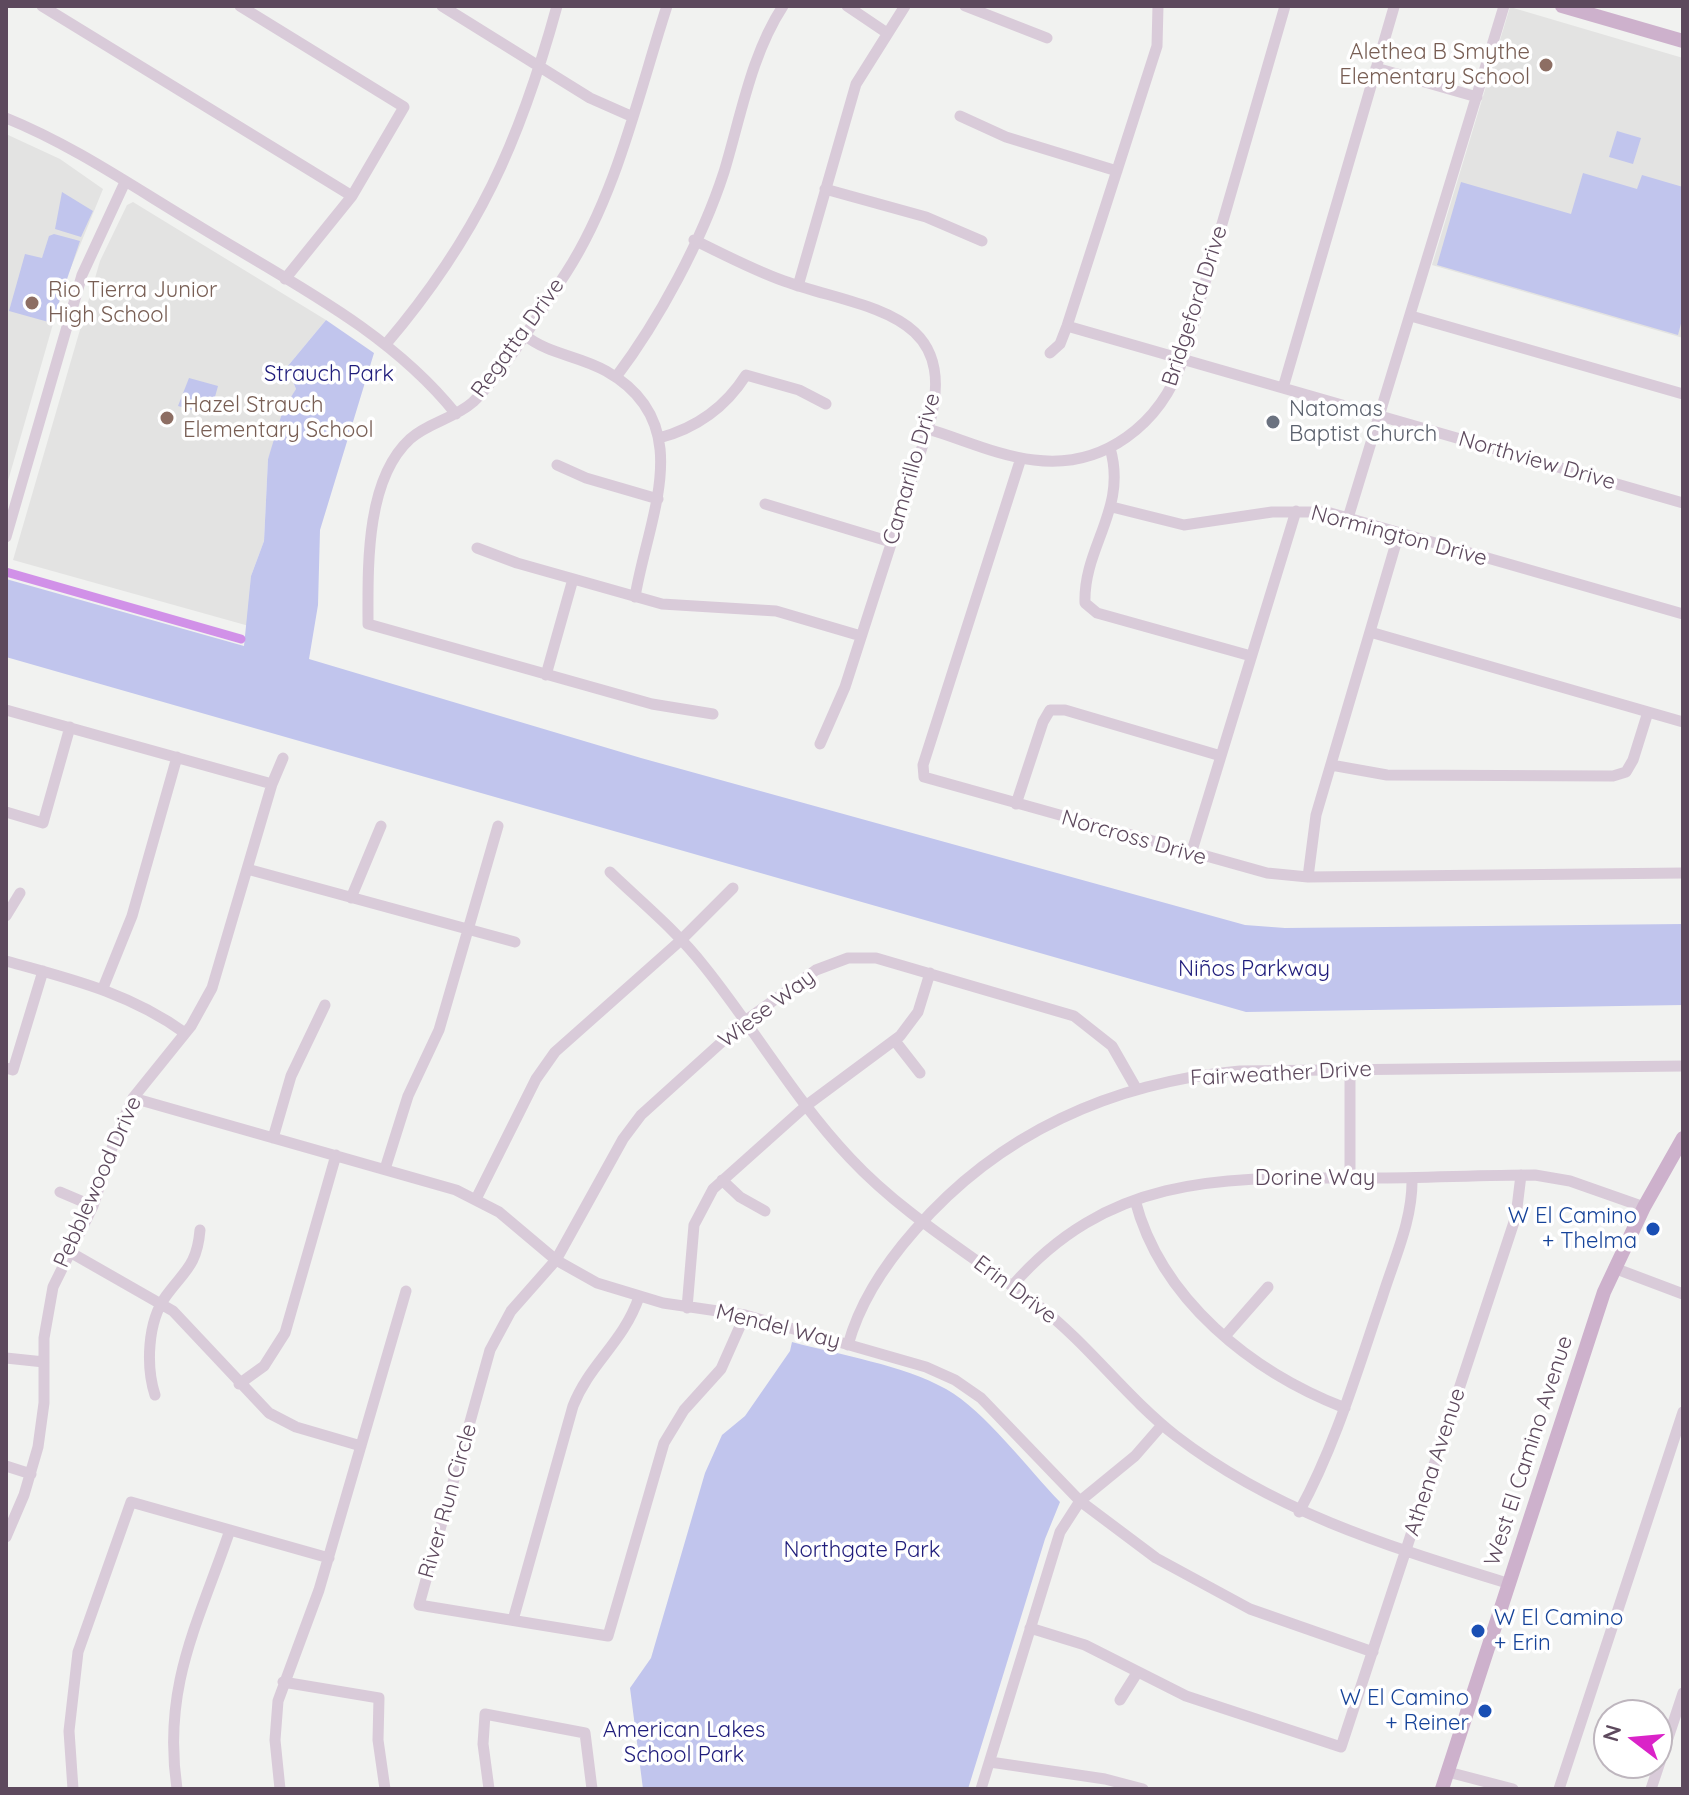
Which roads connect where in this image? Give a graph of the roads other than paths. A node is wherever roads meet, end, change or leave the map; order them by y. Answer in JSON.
{"nodes":[{"id":1,"x":42,"y":6,"type":"edge"},
{"id":2,"x":240,"y":6,"type":"edge"},
{"id":3,"x":442,"y":6,"type":"edge"},
{"id":4,"x":557,"y":6,"type":"edge"},
{"id":5,"x":667,"y":6,"type":"edge"},
{"id":6,"x":783,"y":6,"type":"edge"},
{"id":7,"x":847,"y":6,"type":"edge"},
{"id":8,"x":905,"y":6,"type":"edge"},
{"id":9,"x":965,"y":6,"type":"edge"},
{"id":10,"x":1158,"y":6,"type":"edge"},
{"id":11,"x":1285,"y":6,"type":"edge"},
{"id":12,"x":1504,"y":6,"type":"edge"},
{"id":13,"x":1562,"y":6,"type":"edge"},
{"id":14,"x":1394,"y":7,"type":"edge"},
{"id":15,"x":887,"y":33,"type":"junction"},
{"id":16,"x":1047,"y":38,"type":"dead end"},
{"id":17,"x":1683,"y":41,"type":"edge"},
{"id":18,"x":540,"y":68,"type":"junction"},
{"id":19,"x":1376,"y":68,"type":"junction"},
{"id":20,"x":1477,"y":97,"type":"junction"},
{"id":21,"x":960,"y":116,"type":"dead end"},
{"id":22,"x":633,"y":117,"type":"junction"},
{"id":23,"x":6,"y":118,"type":"edge"},
{"id":24,"x":1117,"y":171,"type":"junction"},
{"id":25,"x":125,"y":182,"type":"junction"},
{"id":26,"x":825,"y":189,"type":"junction"},
{"id":27,"x":352,"y":196,"type":"junction"},
{"id":28,"x":694,"y":240,"type":"junction"},
{"id":29,"x":982,"y":241,"type":"dead end"},
{"id":30,"x":285,"y":279,"type":"junction"},
{"id":31,"x":798,"y":286,"type":"junction"},
{"id":32,"x":1411,"y":316,"type":"junction"},
{"id":33,"x":1067,"y":326,"type":"junction"},
{"id":34,"x":523,"y":334,"type":"junction"},
{"id":35,"x":386,"y":344,"type":"junction"},
{"id":36,"x":1050,"y":353,"type":"dead end"},
{"id":37,"x":1183,"y":359,"type":"junction"},
{"id":38,"x":616,"y":377,"type":"junction"},
{"id":39,"x":1283,"y":388,"type":"junction"},
{"id":40,"x":1683,"y":394,"type":"edge"},
{"id":41,"x":826,"y":404,"type":"dead end"},
{"id":42,"x":456,"y":414,"type":"junction"},
{"id":43,"x":1380,"y":416,"type":"junction"},
{"id":44,"x":928,"y":429,"type":"junction"},
{"id":45,"x":659,"y":438,"type":"junction"},
{"id":46,"x":1110,"y":448,"type":"junction"},
{"id":47,"x":1021,"y":458,"type":"junction"},
{"id":48,"x":557,"y":465,"type":"dead end"},
{"id":49,"x":658,"y":499,"type":"junction"},
{"id":50,"x":1683,"y":503,"type":"edge"},
{"id":51,"x":765,"y":504,"type":"dead end"},
{"id":52,"x":1112,"y":507,"type":"junction"},
{"id":53,"x":1296,"y":511,"type":"junction"},
{"id":54,"x":1348,"y":518,"type":"junction"},
{"id":55,"x":1399,"y":533,"type":"junction"},
{"id":56,"x":6,"y":537,"type":"edge"},
{"id":57,"x":891,"y":542,"type":"junction"},
{"id":58,"x":477,"y":548,"type":"dead end"},
{"id":59,"x":573,"y":579,"type":"junction"},
{"id":60,"x":635,"y":597,"type":"junction"},
{"id":61,"x":1683,"y":614,"type":"edge"},
{"id":62,"x":1370,"y":632,"type":"junction"},
{"id":63,"x":861,"y":636,"type":"junction"},
{"id":64,"x":1251,"y":656,"type":"junction"},
{"id":65,"x":546,"y":675,"type":"junction"},
{"id":66,"x":6,"y":710,"type":"edge"},
{"id":67,"x":1648,"y":712,"type":"junction"},
{"id":68,"x":713,"y":714,"type":"dead end"},
{"id":69,"x":1683,"y":722,"type":"edge"},
{"id":70,"x":70,"y":727,"type":"junction"},
{"id":71,"x":820,"y":744,"type":"dead end"},
{"id":72,"x":1221,"y":756,"type":"junction"},
{"id":73,"x":177,"y":757,"type":"junction"},
{"id":74,"x":283,"y":758,"type":"dead end"},
{"id":75,"x":1331,"y":765,"type":"junction"},
{"id":76,"x":272,"y":784,"type":"junction"},
{"id":77,"x":1016,"y":804,"type":"junction"},
{"id":78,"x":6,"y":812,"type":"edge"},
{"id":79,"x":381,"y":826,"type":"dead end"},
{"id":80,"x":498,"y":826,"type":"dead end"},
{"id":81,"x":1191,"y":854,"type":"junction"},
{"id":82,"x":247,"y":869,"type":"junction"},
{"id":83,"x":610,"y":872,"type":"dead end"},
{"id":84,"x":1683,"y":873,"type":"edge"},
{"id":85,"x":1308,"y":877,"type":"junction"},
{"id":86,"x":733,"y":888,"type":"dead end"},
{"id":87,"x":20,"y":893,"type":"dead end"},
{"id":88,"x":351,"y":898,"type":"junction"},
{"id":89,"x":6,"y":916,"type":"edge"},
{"id":90,"x":467,"y":931,"type":"junction"},
{"id":91,"x":680,"y":941,"type":"junction"},
{"id":92,"x":515,"y":942,"type":"dead end"},
{"id":93,"x":6,"y":961,"type":"edge"},
{"id":94,"x":43,"y":971,"type":"junction"},
{"id":95,"x":930,"y":973,"type":"junction"},
{"id":96,"x":103,"y":988,"type":"junction"},
{"id":97,"x":325,"y":1005,"type":"dead end"},
{"id":98,"x":745,"y":1021,"type":"junction"},
{"id":99,"x":185,"y":1033,"type":"junction"},
{"id":100,"x":895,"y":1041,"type":"junction"},
{"id":101,"x":1683,"y":1066,"type":"edge"},
{"id":102,"x":6,"y":1068,"type":"edge"},
{"id":103,"x":1350,"y":1070,"type":"junction"},
{"id":104,"x":920,"y":1073,"type":"dead end"},
{"id":105,"x":1136,"y":1088,"type":"junction"},
{"id":106,"x":133,"y":1098,"type":"junction"},
{"id":107,"x":807,"y":1105,"type":"junction"},
{"id":108,"x":273,"y":1138,"type":"junction"},
{"id":109,"x":1681,"y":1148,"type":"edge"},
{"id":110,"x":336,"y":1155,"type":"junction"},
{"id":111,"x":385,"y":1169,"type":"junction"},
{"id":112,"x":1521,"y":1175,"type":"junction"},
{"id":113,"x":1350,"y":1178,"type":"junction"},
{"id":114,"x":1412,"y":1178,"type":"junction"},
{"id":115,"x":722,"y":1180,"type":"junction"},
{"id":116,"x":60,"y":1192,"type":"dead end"},
{"id":117,"x":476,"y":1199,"type":"junction"},
{"id":118,"x":1135,"y":1200,"type":"junction"},
{"id":119,"x":93,"y":1206,"type":"junction"},
{"id":120,"x":1644,"y":1207,"type":"junction"},
{"id":121,"x":765,"y":1211,"type":"dead end"},
{"id":122,"x":923,"y":1221,"type":"junction"},
{"id":123,"x":200,"y":1230,"type":"dead end"},
{"id":124,"x":68,"y":1251,"type":"junction"},
{"id":125,"x":556,"y":1260,"type":"junction"},
{"id":126,"x":1614,"y":1268,"type":"junction"},
{"id":127,"x":1012,"y":1286,"type":"junction"},
{"id":128,"x":1268,"y":1287,"type":"dead end"},
{"id":129,"x":406,"y":1291,"type":"dead end"},
{"id":130,"x":1683,"y":1294,"type":"edge"},
{"id":131,"x":639,"y":1297,"type":"junction"},
{"id":132,"x":163,"y":1303,"type":"junction"},
{"id":133,"x":687,"y":1308,"type":"junction"},
{"id":134,"x":745,"y":1315,"type":"junction"},
{"id":135,"x":1225,"y":1336,"type":"junction"},
{"id":136,"x":848,"y":1345,"type":"junction"},
{"id":137,"x":6,"y":1358,"type":"edge"},
{"id":138,"x":44,"y":1362,"type":"junction"},
{"id":139,"x":239,"y":1384,"type":"junction"},
{"id":140,"x":155,"y":1395,"type":"dead end"},
{"id":141,"x":1345,"y":1408,"type":"junction"},
{"id":142,"x":1683,"y":1412,"type":"edge"},
{"id":143,"x":1162,"y":1425,"type":"junction"},
{"id":144,"x":361,"y":1446,"type":"junction"},
{"id":145,"x":6,"y":1466,"type":"edge"},
{"id":146,"x":31,"y":1474,"type":"junction"},
{"id":147,"x":1080,"y":1501,"type":"junction"},
{"id":148,"x":1299,"y":1512,"type":"junction"},
{"id":149,"x":230,"y":1530,"type":"junction"},
{"id":150,"x":6,"y":1537,"type":"edge"},
{"id":151,"x":1406,"y":1551,"type":"junction"},
{"id":152,"x":329,"y":1558,"type":"junction"},
{"id":153,"x":1510,"y":1584,"type":"junction"},
{"id":154,"x":513,"y":1620,"type":"junction"},
{"id":155,"x":1030,"y":1628,"type":"junction"},
{"id":156,"x":1373,"y":1652,"type":"junction"},
{"id":157,"x":1137,"y":1673,"type":"junction"},
{"id":158,"x":283,"y":1682,"type":"junction"},
{"id":159,"x":1683,"y":1693,"type":"edge"},
{"id":160,"x":1120,"y":1700,"type":"dead end"},
{"id":161,"x":990,"y":1762,"type":"junction"},
{"id":162,"x":1448,"y":1772,"type":"junction"},
{"id":163,"x":73,"y":1789,"type":"edge"},
{"id":164,"x":177,"y":1789,"type":"edge"},
{"id":165,"x":280,"y":1789,"type":"edge"},
{"id":166,"x":385,"y":1789,"type":"edge"},
{"id":167,"x":489,"y":1789,"type":"edge"},
{"id":168,"x":592,"y":1789,"type":"edge"},
{"id":169,"x":981,"y":1789,"type":"edge"},
{"id":170,"x":1143,"y":1789,"type":"edge"},
{"id":171,"x":1442,"y":1789,"type":"edge"},
{"id":172,"x":1513,"y":1789,"type":"edge"},
{"id":173,"x":1559,"y":1789,"type":"edge"},
{"id":174,"x":1651,"y":1789,"type":"edge"}],
"edges":[{"from":1,"to":27,"type":"street"},
{"from":2,"to":27,"type":"street"},
{"from":3,"to":18,"type":"street"},
{"from":4,"to":18,"type":"street"},
{"from":5,"to":22,"type":"street","name":"Regatta Drive"},
{"from":6,"to":28,"type":"street"},
{"from":7,"to":15,"type":"street"},
{"from":8,"to":15,"type":"street"},
{"from":9,"to":16,"type":"street"},
{"from":10,"to":24,"type":"street"},
{"from":11,"to":37,"type":"street","name":"Bridgeford Drive"},
{"from":12,"to":20,"type":"street"},
{"from":13,"to":17,"type":"main road"},
{"from":14,"to":19,"type":"street"},
{"from":15,"to":26,"type":"street"},
{"from":18,"to":22,"type":"street"},
{"from":18,"to":35,"type":"street"},
{"from":19,"to":20,"type":"street"},
{"from":19,"to":39,"type":"street"},
{"from":20,"to":32,"type":"street"},
{"from":21,"to":24,"type":"street"},
{"from":22,"to":34,"type":"street","name":"Regatta Drive"},
{"from":23,"to":25,"type":"street"},
{"from":24,"to":33,"type":"street"},
{"from":25,"to":30,"type":"street"},
{"from":25,"to":56,"type":"street"},
{"from":26,"to":29,"type":"street"},
{"from":26,"to":31,"type":"street"},
{"from":27,"to":30,"type":"street"},
{"from":28,"to":31,"type":"street","name":"Camarillo Drive"},
{"from":28,"to":38,"type":"street"},
{"from":30,"to":35,"type":"street"},
{"from":31,"to":44,"type":"street","name":"Camarillo Drive"},
{"from":32,"to":40,"type":"street"},
{"from":32,"to":43,"type":"street"},
{"from":33,"to":36,"type":"street"},
{"from":33,"to":37,"type":"street","name":"Northview Drive"},
{"from":34,"to":38,"type":"street"},
{"from":34,"to":42,"type":"street","name":"Regatta Drive"},
{"from":35,"to":42,"type":"street"},
{"from":37,"to":39,"type":"street","name":"Northview Drive"},
{"from":37,"to":46,"type":"street","name":"Bridgeford Drive"},
{"from":38,"to":45,"type":"street"},
{"from":39,"to":43,"type":"street","name":"Northview Drive"},
{"from":41,"to":45,"type":"street"},
{"from":42,"to":65,"type":"street","name":"Regatta Drive"},
{"from":43,"to":50,"type":"street","name":"Northview Drive"},
{"from":43,"to":54,"type":"street"},
{"from":44,"to":47,"type":"street","name":"Bridgeford Drive"},
{"from":44,"to":57,"type":"street","name":"Camarillo Drive"},
{"from":45,"to":49,"type":"street"},
{"from":46,"to":47,"type":"street","name":"Bridgeford Drive"},
{"from":46,"to":52,"type":"street"},
{"from":47,"to":77,"type":"street","name":"Norcross Drive"},
{"from":48,"to":49,"type":"street"},
{"from":49,"to":60,"type":"street"},
{"from":51,"to":57,"type":"street"},
{"from":52,"to":53,"type":"street","name":"Normington Drive"},
{"from":52,"to":64,"type":"street"},
{"from":53,"to":54,"type":"street","name":"Normington Drive"},
{"from":53,"to":64,"type":"street"},
{"from":54,"to":55,"type":"street","name":"Normington Drive"},
{"from":55,"to":61,"type":"street","name":"Normington Drive"},
{"from":55,"to":62,"type":"street"},
{"from":57,"to":63,"type":"street","name":"Camarillo Drive"},
{"from":58,"to":59,"type":"street"},
{"from":59,"to":60,"type":"street"},
{"from":59,"to":65,"type":"street"},
{"from":60,"to":63,"type":"street"},
{"from":62,"to":67,"type":"street"},
{"from":62,"to":75,"type":"street"},
{"from":63,"to":71,"type":"street","name":"Camarillo Drive"},
{"from":64,"to":72,"type":"street"},
{"from":65,"to":68,"type":"street","name":"Regatta Drive"},
{"from":66,"to":70,"type":"street"},
{"from":67,"to":69,"type":"street"},
{"from":67,"to":75,"type":"street"},
{"from":70,"to":73,"type":"street"},
{"from":70,"to":78,"type":"street"},
{"from":72,"to":77,"type":"street"},
{"from":72,"to":81,"type":"street"},
{"from":73,"to":76,"type":"street"},
{"from":73,"to":96,"type":"street"},
{"from":74,"to":76,"type":"street","name":"Pebblewood Drive"},
{"from":75,"to":85,"type":"street"},
{"from":76,"to":82,"type":"street","name":"Pebblewood Drive"},
{"from":77,"to":81,"type":"street","name":"Norcross Drive"},
{"from":79,"to":88,"type":"street"},
{"from":80,"to":90,"type":"street"},
{"from":81,"to":85,"type":"street","name":"Norcross Drive"},
{"from":82,"to":88,"type":"street"},
{"from":82,"to":99,"type":"street","name":"Pebblewood Drive"},
{"from":83,"to":91,"type":"street","name":"Erin Drive"},
{"from":84,"to":85,"type":"street","name":"Norcross Drive"},
{"from":86,"to":91,"type":"street"},
{"from":87,"to":89,"type":"street"},
{"from":88,"to":90,"type":"street"},
{"from":90,"to":92,"type":"street"},
{"from":90,"to":111,"type":"street"},
{"from":91,"to":98,"type":"street","name":"Erin Drive"},
{"from":91,"to":117,"type":"street"},
{"from":93,"to":94,"type":"street"},
{"from":94,"to":96,"type":"street"},
{"from":94,"to":102,"type":"street"},
{"from":95,"to":98,"type":"street","name":"Wiese Way"},
{"from":95,"to":100,"type":"street"},
{"from":95,"to":105,"type":"street","name":"Wiese Way"},
{"from":96,"to":99,"type":"street"},
{"from":97,"to":108,"type":"street"},
{"from":98,"to":107,"type":"street","name":"Erin Drive"},
{"from":98,"to":125,"type":"street","name":"Wiese Way"},
{"from":99,"to":106,"type":"street","name":"Pebblewood Drive"},
{"from":100,"to":104,"type":"street"},
{"from":100,"to":107,"type":"street"},
{"from":101,"to":103,"type":"street","name":"Fairweather Drive"},
{"from":103,"to":105,"type":"street","name":"Fairweather Drive"},
{"from":103,"to":113,"type":"street"},
{"from":105,"to":122,"type":"street","name":"Fairweather Drive"},
{"from":106,"to":108,"type":"street","name":"Mendel Way"},
{"from":106,"to":119,"type":"street","name":"Pebblewood Drive"},
{"from":107,"to":115,"type":"street"},
{"from":107,"to":122,"type":"street","name":"Erin Drive"},
{"from":108,"to":110,"type":"street","name":"Mendel Way"},
{"from":109,"to":120,"type":"main road","name":"West El Camino Avenue"},
{"from":110,"to":111,"type":"street","name":"Mendel Way"},
{"from":110,"to":139,"type":"street"},
{"from":111,"to":117,"type":"street","name":"Mendel Way"},
{"from":112,"to":114,"type":"street","name":"Dorine Way"},
{"from":112,"to":120,"type":"street","name":"Dorine Way"},
{"from":112,"to":151,"type":"street","name":"Athena Avenue"},
{"from":113,"to":114,"type":"street","name":"Dorine Way"},
{"from":113,"to":118,"type":"street","name":"Dorine Way"},
{"from":114,"to":141,"type":"street"},
{"from":115,"to":121,"type":"street"},
{"from":115,"to":133,"type":"street"},
{"from":116,"to":119,"type":"street"},
{"from":117,"to":125,"type":"street","name":"Mendel Way"},
{"from":118,"to":127,"type":"street","name":"Dorine Way"},
{"from":118,"to":135,"type":"street"},
{"from":119,"to":124,"type":"street","name":"Pebblewood Drive"},
{"from":120,"to":126,"type":"main road","name":"West El Camino Avenue"},
{"from":122,"to":127,"type":"street","name":"Erin Drive"},
{"from":122,"to":136,"type":"street","name":"Fairweather Drive"},
{"from":123,"to":132,"type":"street"},
{"from":124,"to":132,"type":"street"},
{"from":124,"to":138,"type":"street","name":"Pebblewood Drive"},
{"from":125,"to":131,"type":"street","name":"Mendel Way"},
{"from":125,"to":154,"type":"street","name":"River Run Circle"},
{"from":126,"to":130,"type":"street"},
{"from":126,"to":153,"type":"main road","name":"West El Camino Avenue"},
{"from":127,"to":143,"type":"street","name":"Erin Drive"},
{"from":128,"to":135,"type":"street"},
{"from":129,"to":144,"type":"street"},
{"from":131,"to":133,"type":"street","name":"Mendel Way"},
{"from":131,"to":154,"type":"street"},
{"from":132,"to":139,"type":"street"},
{"from":132,"to":140,"type":"street"},
{"from":133,"to":134,"type":"street","name":"Mendel Way"},
{"from":134,"to":136,"type":"street","name":"Mendel Way"},
{"from":134,"to":154,"type":"street","name":"River Run Circle"},
{"from":135,"to":141,"type":"street"},
{"from":136,"to":147,"type":"street","name":"Mendel Way"},
{"from":137,"to":138,"type":"street"},
{"from":138,"to":146,"type":"street","name":"Pebblewood Drive"},
{"from":139,"to":144,"type":"street"},
{"from":141,"to":148,"type":"street"},
{"from":142,"to":173,"type":"street"},
{"from":143,"to":147,"type":"street"},
{"from":143,"to":148,"type":"street","name":"Erin Drive"},
{"from":144,"to":152,"type":"street"},
{"from":145,"to":146,"type":"street"},
{"from":146,"to":150,"type":"street","name":"Pebblewood Drive"},
{"from":147,"to":155,"type":"street"},
{"from":147,"to":156,"type":"street","name":"Mendel Way"},
{"from":148,"to":151,"type":"street","name":"Erin Drive"},
{"from":149,"to":152,"type":"street"},
{"from":149,"to":163,"type":"street"},
{"from":149,"to":164,"type":"street"},
{"from":151,"to":153,"type":"street","name":"Erin Drive"},
{"from":151,"to":156,"type":"street","name":"Athena Avenue"},
{"from":152,"to":158,"type":"street"},
{"from":153,"to":162,"type":"main road","name":"West El Camino Avenue"},
{"from":155,"to":157,"type":"street"},
{"from":155,"to":161,"type":"street"},
{"from":156,"to":157,"type":"street","name":"Athena Avenue"},
{"from":157,"to":160,"type":"street"},
{"from":158,"to":165,"type":"street"},
{"from":158,"to":166,"type":"street"},
{"from":159,"to":174,"type":"street"},
{"from":161,"to":169,"type":"street"},
{"from":161,"to":170,"type":"street"},
{"from":162,"to":171,"type":"main road","name":"West El Camino Avenue"},
{"from":162,"to":172,"type":"street"},
{"from":167,"to":168,"type":"street"}]}
